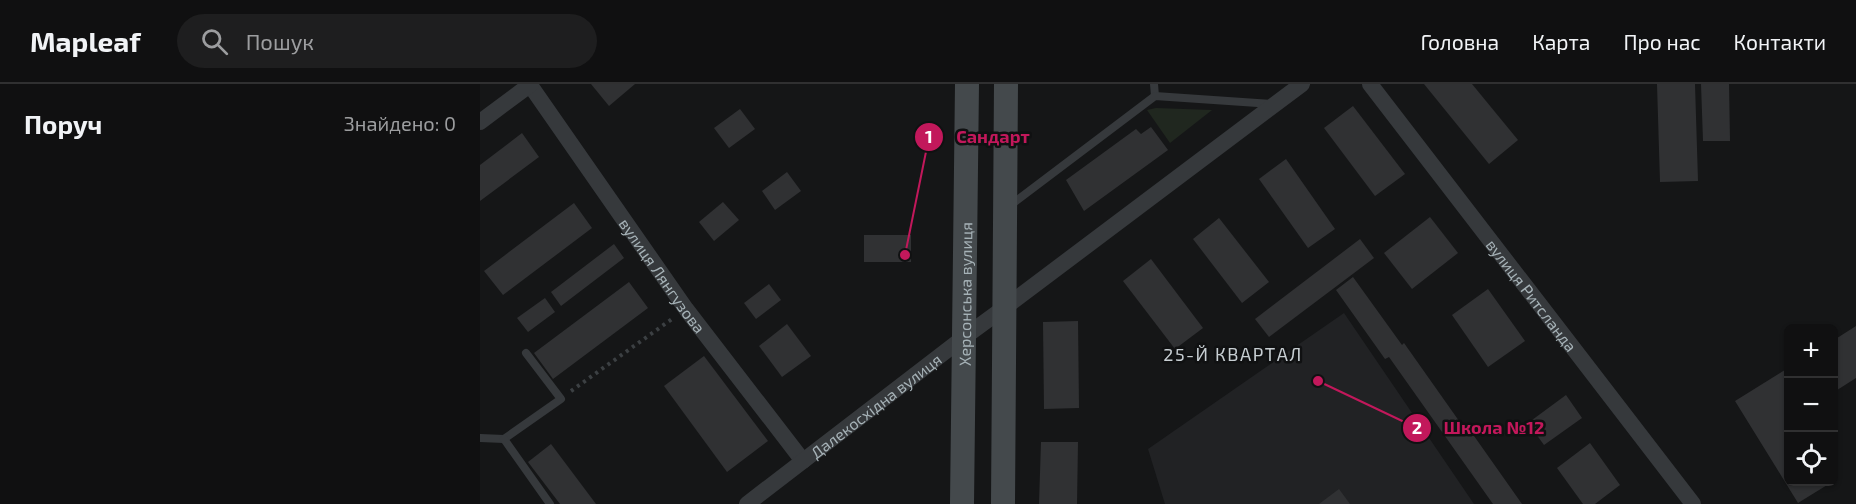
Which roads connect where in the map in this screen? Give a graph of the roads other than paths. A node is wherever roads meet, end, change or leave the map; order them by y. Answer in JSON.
{"nodes":[{"id":1,"x":967,"y":84,"type":"edge"},
{"id":2,"x":1006,"y":84,"type":"edge"},
{"id":3,"x":1154,"y":84,"type":"edge"},
{"id":4,"x":1302,"y":84,"type":"edge"},
{"id":5,"x":1370,"y":84,"type":"edge"},
{"id":6,"x":530,"y":85,"type":"edge"},
{"id":7,"x":1155,"y":96,"type":"junction"},
{"id":8,"x":1275,"y":104,"type":"junction"},
{"id":9,"x":480,"y":122,"type":"edge"},
{"id":10,"x":1005,"y":209,"type":"junction"},
{"id":11,"x":1004,"y":308,"type":"junction"},
{"id":12,"x":963,"y":338,"type":"junction"},
{"id":13,"x":526,"y":353,"type":"dead end"},
{"id":14,"x":480,"y":438,"type":"edge"},
{"id":15,"x":504,"y":439,"type":"junction"},
{"id":16,"x":803,"y":461,"type":"junction"},
{"id":17,"x":550,"y":504,"type":"edge"},
{"id":18,"x":747,"y":504,"type":"edge"},
{"id":19,"x":962,"y":504,"type":"edge"},
{"id":20,"x":1004,"y":504,"type":"edge"},
{"id":21,"x":1693,"y":504,"type":"edge"}],
"edges":[{"from":1,"to":12,"type":"street","name":"Херсонська вулиця"},
{"from":2,"to":10,"type":"street"},
{"from":3,"to":7,"type":"lane"},
{"from":4,"to":8,"type":"street","name":"Далекосхідна вулиця"},
{"from":5,"to":21,"type":"street","name":"вулиця Ритсланда"},
{"from":6,"to":9,"type":"street"},
{"from":6,"to":16,"type":"street","name":"вулиця Лянгузова"},
{"from":7,"to":8,"type":"lane"},
{"from":7,"to":10,"type":"lane"},
{"from":8,"to":11,"type":"street","name":"Далекосхідна вулиця"},
{"from":10,"to":11,"type":"street"},
{"from":11,"to":12,"type":"street","name":"Далекосхідна вулиця"},
{"from":11,"to":20,"type":"street"},
{"from":12,"to":16,"type":"street","name":"Далекосхідна вулиця"},
{"from":12,"to":19,"type":"street","name":"Херсонська вулиця"},
{"from":13,"to":15,"type":"lane"},
{"from":14,"to":15,"type":"lane"},
{"from":15,"to":17,"type":"lane"},
{"from":16,"to":18,"type":"street","name":"Далекосхідна вулиця"}]}
